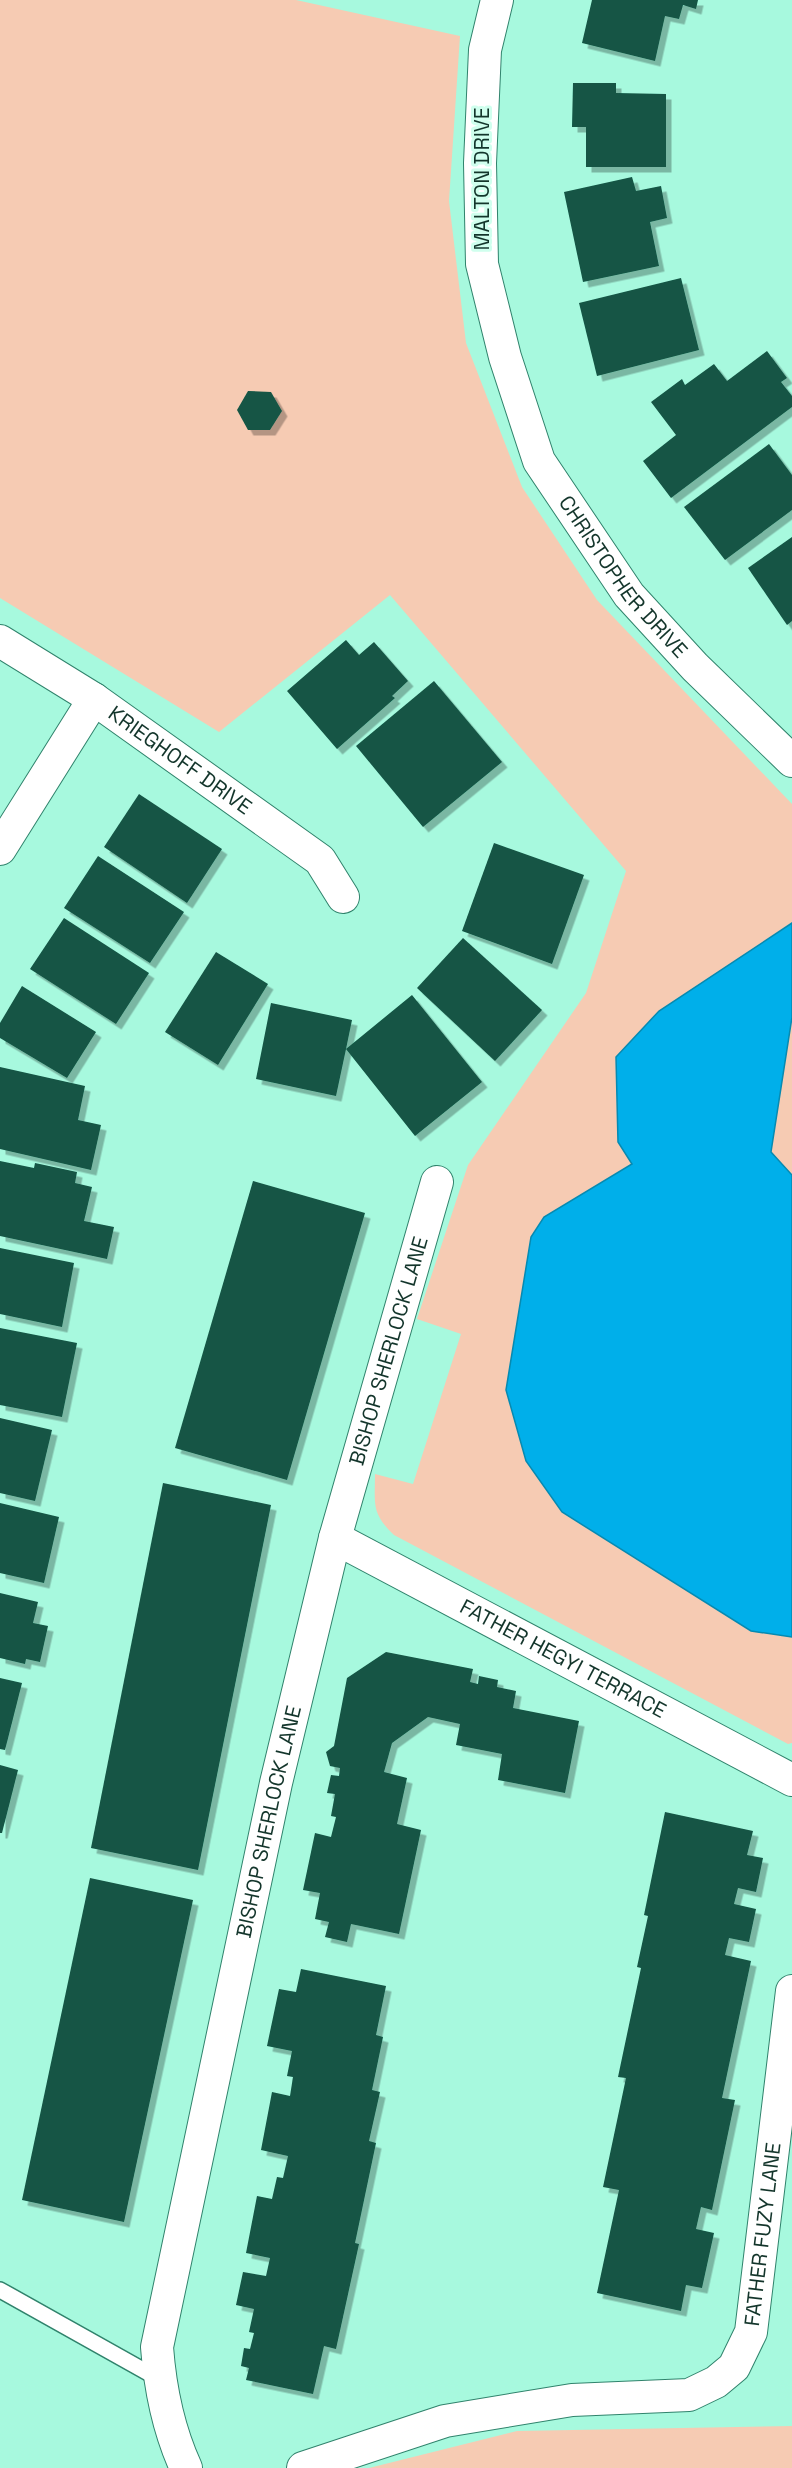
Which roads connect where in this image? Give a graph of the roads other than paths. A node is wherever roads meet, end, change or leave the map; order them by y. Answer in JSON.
{"nodes":[{"id":1,"x":497,"y":0,"type":"edge"},
{"id":2,"x":505,"y":357,"type":"joint"},
{"id":3,"x":0,"y":641,"type":"edge"},
{"id":4,"x":94,"y":699,"type":"junction"},
{"id":5,"x":792,"y":761,"type":"edge"},
{"id":6,"x":0,"y":849,"type":"edge"},
{"id":7,"x":343,"y":897,"type":"dead end"},
{"id":8,"x":437,"y":1182,"type":"dead end"},
{"id":9,"x":335,"y":1538,"type":"junction"},
{"id":10,"x":792,"y":1780,"type":"edge"},
{"id":11,"x":792,"y":1991,"type":"edge"},
{"id":12,"x":0,"y":2290,"type":"edge"},
{"id":13,"x":159,"y":2379,"type":"junction"},
{"id":14,"x":186,"y":2468,"type":"edge"},
{"id":15,"x":303,"y":2468,"type":"edge"}],
"edges":[{"from":1,"to":2,"type":"street","name":"MALTON DRIVE"},
{"from":2,"to":5,"type":"street","name":"CHRISTOPHER DRIVE"},
{"from":3,"to":4,"type":"street","name":"KRIEGHOFF DRIVE"},
{"from":4,"to":6,"type":"street"},
{"from":4,"to":7,"type":"street","name":"KRIEGHOFF DRIVE"},
{"from":8,"to":9,"type":"street","name":"BISHOP SHERLOCK LANE"},
{"from":9,"to":10,"type":"street","name":"FATHER HEGYI TERRACE"},
{"from":9,"to":13,"type":"street","name":"BISHOP SHERLOCK LANE"},
{"from":11,"to":15,"type":"street","name":"FATHER FUZY LANE"},
{"from":12,"to":13,"type":"lane"},
{"from":13,"to":14,"type":"street","name":"BISHOP SHERLOCK LANE"}]}
